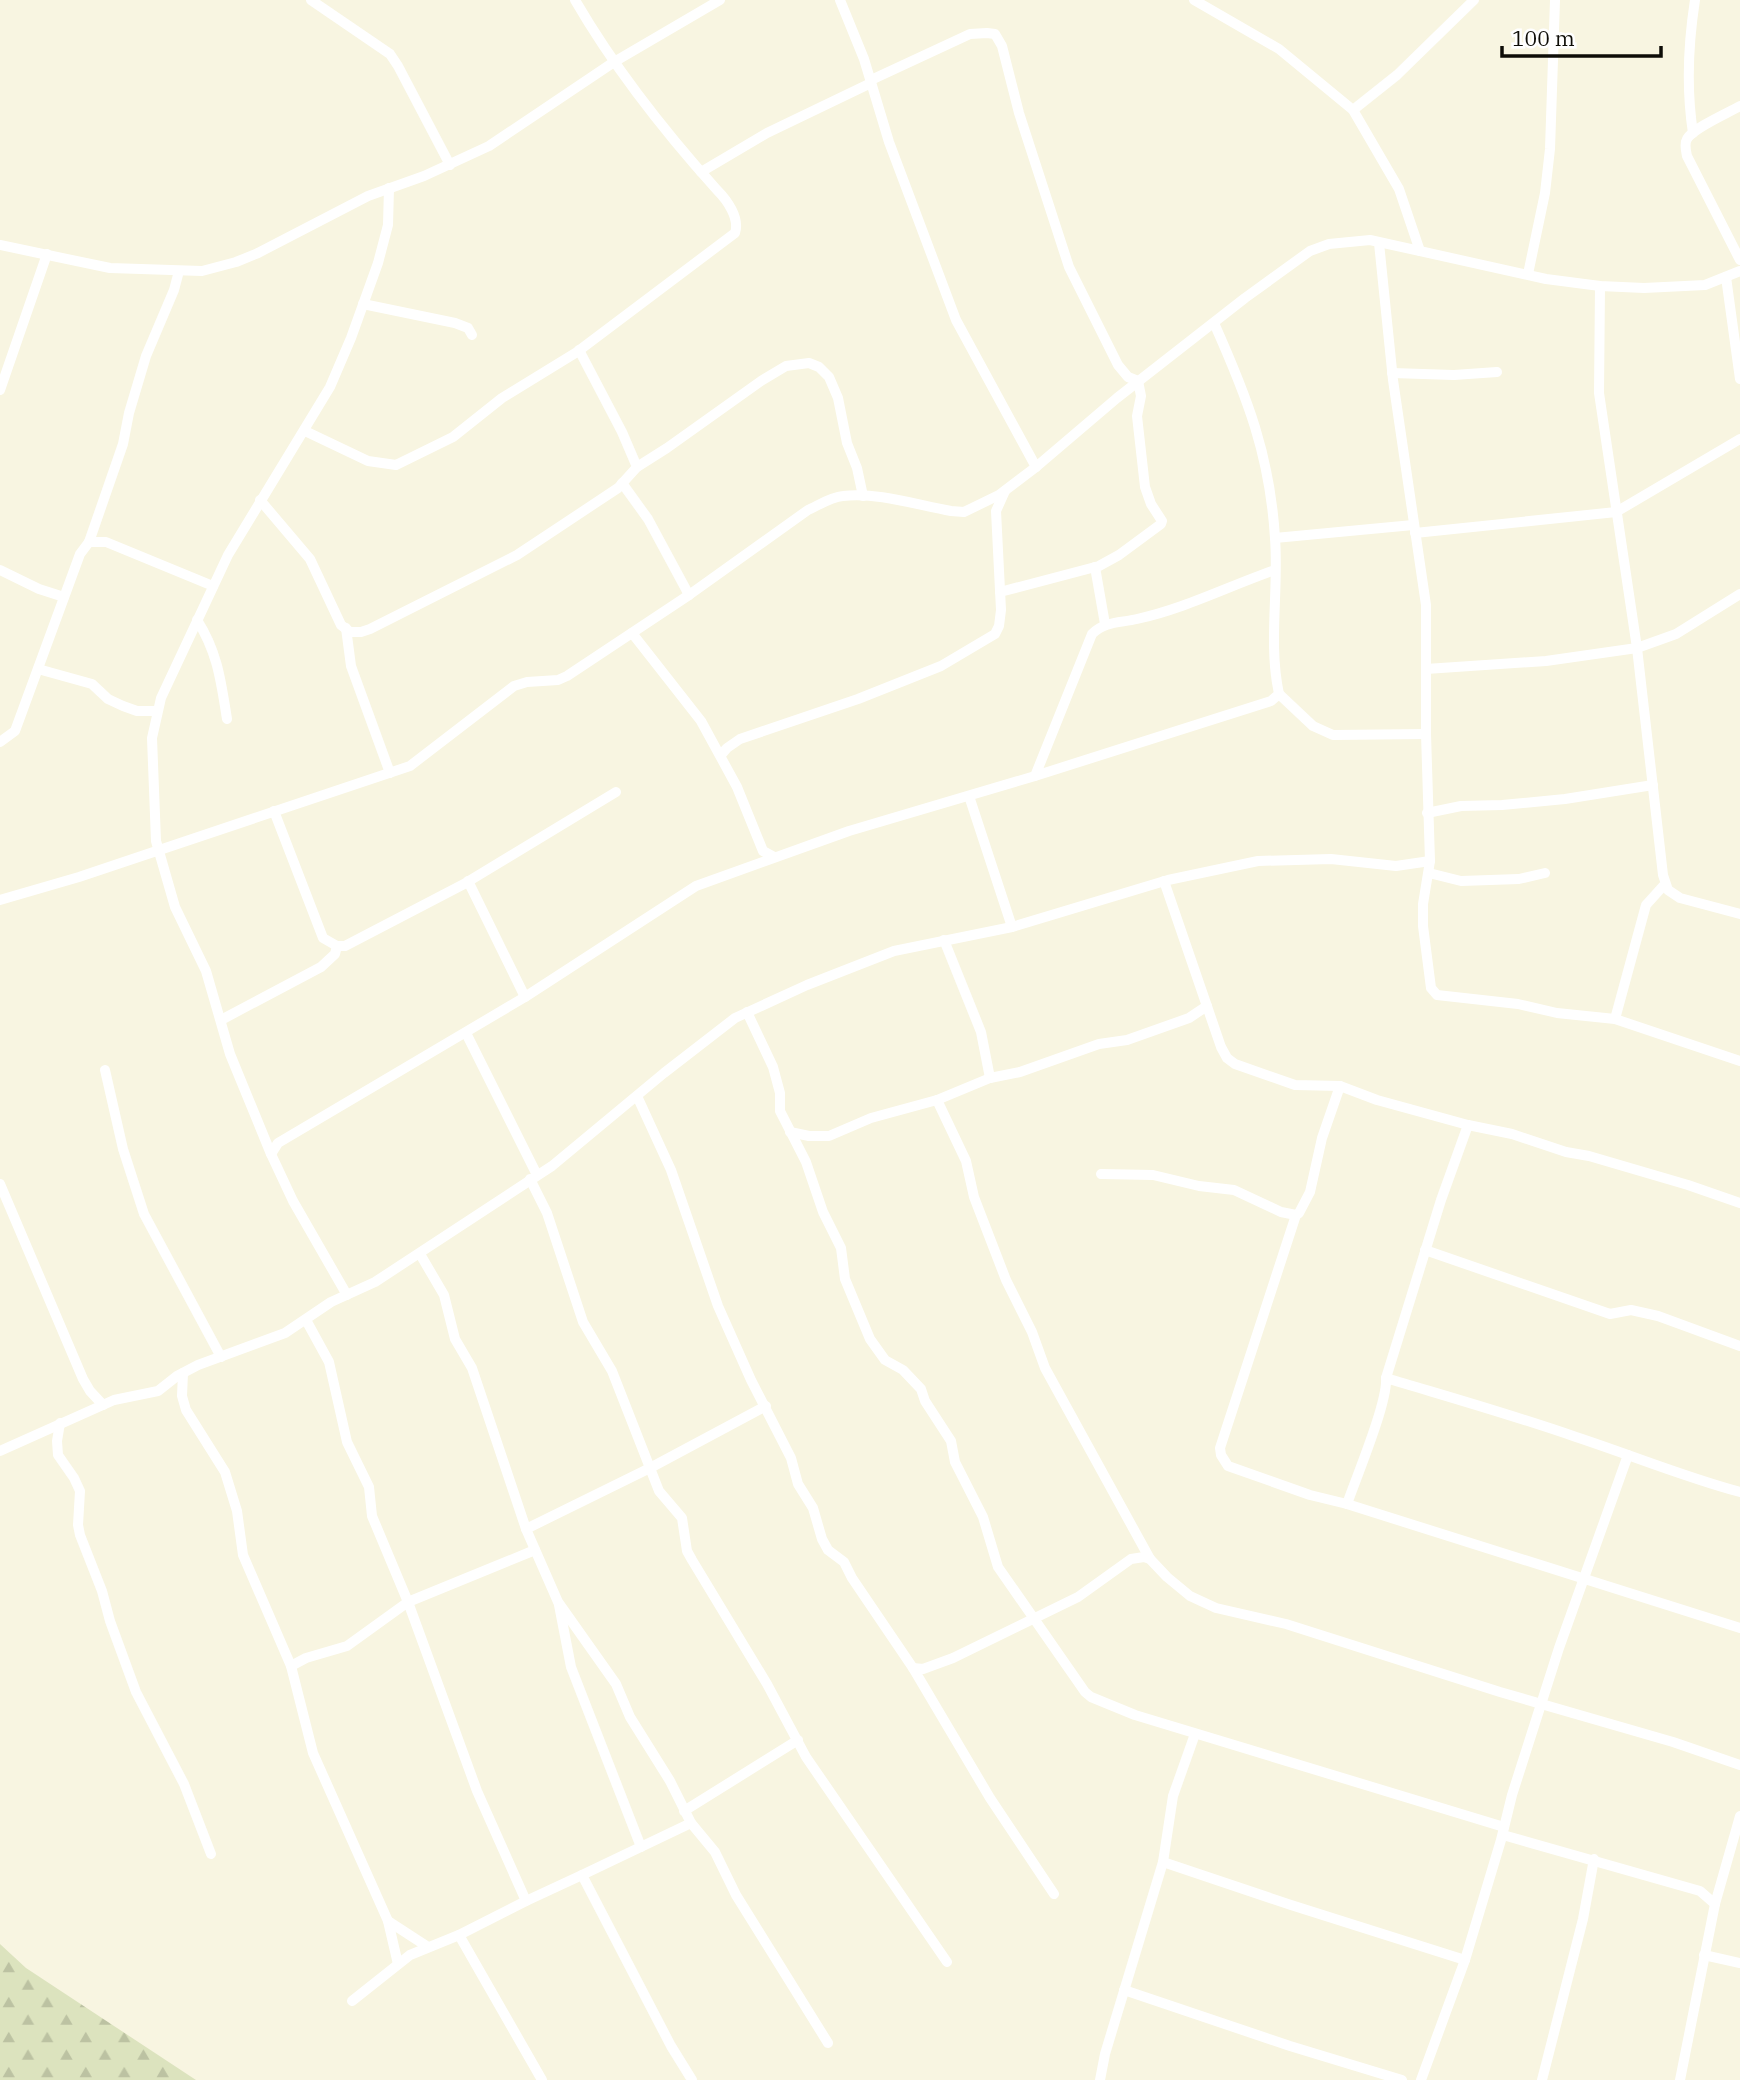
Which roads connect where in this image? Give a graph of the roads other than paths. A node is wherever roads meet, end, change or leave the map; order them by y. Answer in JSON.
{"nodes":[{"id":1,"x":311,"y":0,"type":"edge"},
{"id":2,"x":575,"y":0,"type":"edge"},
{"id":3,"x":720,"y":0,"type":"edge"},
{"id":4,"x":840,"y":0,"type":"edge"},
{"id":5,"x":1194,"y":0,"type":"edge"},
{"id":6,"x":1474,"y":0,"type":"edge"},
{"id":7,"x":1555,"y":0,"type":"edge"},
{"id":8,"x":1695,"y":0,"type":"edge"},
{"id":9,"x":1207,"y":4,"type":"edge"},
{"id":10,"x":614,"y":62,"type":"junction"},
{"id":11,"x":871,"y":82,"type":"junction"},
{"id":12,"x":1740,"y":106,"type":"edge"},
{"id":13,"x":1353,"y":110,"type":"junction"},
{"id":14,"x":1693,"y":133,"type":"junction"},
{"id":15,"x":450,"y":165,"type":"junction"},
{"id":16,"x":701,"y":172,"type":"junction"},
{"id":17,"x":389,"y":188,"type":"junction"},
{"id":18,"x":1379,"y":243,"type":"junction"},
{"id":19,"x":0,"y":245,"type":"edge"},
{"id":20,"x":1420,"y":251,"type":"junction"},
{"id":21,"x":47,"y":254,"type":"junction"},
{"id":22,"x":1740,"y":260,"type":"edge"},
{"id":23,"x":180,"y":271,"type":"junction"},
{"id":24,"x":1740,"y":271,"type":"edge"},
{"id":25,"x":1528,"y":274,"type":"junction"},
{"id":26,"x":1726,"y":277,"type":"junction"},
{"id":27,"x":1600,"y":286,"type":"junction"},
{"id":28,"x":363,"y":304,"type":"junction"},
{"id":29,"x":1214,"y":323,"type":"junction"},
{"id":30,"x":472,"y":335,"type":"dead end"},
{"id":31,"x":579,"y":350,"type":"junction"},
{"id":32,"x":1497,"y":372,"type":"dead end"},
{"id":33,"x":1392,"y":373,"type":"junction"},
{"id":34,"x":1740,"y":379,"type":"edge"},
{"id":35,"x":1138,"y":382,"type":"junction"},
{"id":36,"x":0,"y":390,"type":"edge"},
{"id":37,"x":305,"y":432,"type":"junction"},
{"id":38,"x":1740,"y":439,"type":"edge"},
{"id":39,"x":637,"y":467,"type":"junction"},
{"id":40,"x":1036,"y":467,"type":"junction"},
{"id":41,"x":622,"y":482,"type":"junction"},
{"id":42,"x":1005,"y":490,"type":"junction"},
{"id":43,"x":863,"y":496,"type":"junction"},
{"id":44,"x":260,"y":500,"type":"junction"},
{"id":45,"x":989,"y":501,"type":"junction"},
{"id":46,"x":996,"y":511,"type":"junction"},
{"id":47,"x":1616,"y":512,"type":"junction"},
{"id":48,"x":1414,"y":529,"type":"junction"},
{"id":49,"x":1275,"y":538,"type":"junction"},
{"id":50,"x":89,"y":542,"type":"junction"},
{"id":51,"x":1095,"y":567,"type":"junction"},
{"id":52,"x":0,"y":570,"type":"edge"},
{"id":53,"x":1275,"y":570,"type":"junction"},
{"id":54,"x":213,"y":586,"type":"junction"},
{"id":55,"x":1000,"y":592,"type":"junction"},
{"id":56,"x":1740,"y":594,"type":"edge"},
{"id":57,"x":690,"y":595,"type":"junction"},
{"id":58,"x":64,"y":597,"type":"junction"},
{"id":59,"x":197,"y":620,"type":"junction"},
{"id":60,"x":1105,"y":624,"type":"junction"},
{"id":61,"x":346,"y":628,"type":"junction"},
{"id":62,"x":632,"y":634,"type":"junction"},
{"id":63,"x":1637,"y":648,"type":"junction"},
{"id":64,"x":38,"y":669,"type":"junction"},
{"id":65,"x":1426,"y":669,"type":"junction"},
{"id":66,"x":1279,"y":694,"type":"junction"},
{"id":67,"x":157,"y":711,"type":"junction"},
{"id":68,"x":227,"y":719,"type":"dead end"},
{"id":69,"x":1426,"y":734,"type":"junction"},
{"id":70,"x":0,"y":742,"type":"edge"},
{"id":71,"x":721,"y":755,"type":"junction"},
{"id":72,"x":390,"y":773,"type":"junction"},
{"id":73,"x":1035,"y":776,"type":"junction"},
{"id":74,"x":1653,"y":785,"type":"junction"},
{"id":75,"x":616,"y":792,"type":"dead end"},
{"id":76,"x":969,"y":796,"type":"junction"},
{"id":77,"x":274,"y":811,"type":"junction"},
{"id":78,"x":1427,"y":813,"type":"junction"},
{"id":79,"x":158,"y":850,"type":"junction"},
{"id":80,"x":763,"y":851,"type":"junction"},
{"id":81,"x":774,"y":857,"type":"junction"},
{"id":82,"x":1430,"y":861,"type":"junction"},
{"id":83,"x":759,"y":863,"type":"junction"},
{"id":84,"x":1429,"y":873,"type":"junction"},
{"id":85,"x":1545,"y":873,"type":"dead end"},
{"id":86,"x":468,"y":881,"type":"junction"},
{"id":87,"x":1164,"y":881,"type":"junction"},
{"id":88,"x":1665,"y":884,"type":"junction"},
{"id":89,"x":0,"y":900,"type":"edge"},
{"id":90,"x":1740,"y":914,"type":"edge"},
{"id":91,"x":1012,"y":927,"type":"junction"},
{"id":92,"x":944,"y":940,"type":"junction"},
{"id":93,"x":337,"y":946,"type":"junction"},
{"id":94,"x":525,"y":997,"type":"junction"},
{"id":95,"x":1207,"y":1006,"type":"junction"},
{"id":96,"x":747,"y":1012,"type":"junction"},
{"id":97,"x":1615,"y":1019,"type":"junction"},
{"id":98,"x":221,"y":1020,"type":"junction"},
{"id":99,"x":466,"y":1033,"type":"junction"},
{"id":100,"x":1740,"y":1061,"type":"edge"},
{"id":101,"x":105,"y":1070,"type":"dead end"},
{"id":102,"x":990,"y":1078,"type":"junction"},
{"id":103,"x":1340,"y":1086,"type":"junction"},
{"id":104,"x":637,"y":1096,"type":"junction"},
{"id":105,"x":937,"y":1100,"type":"junction"},
{"id":106,"x":1468,"y":1125,"type":"junction"},
{"id":107,"x":790,"y":1132,"type":"junction"},
{"id":108,"x":265,"y":1140,"type":"junction"},
{"id":109,"x":278,"y":1143,"type":"junction"},
{"id":110,"x":271,"y":1154,"type":"junction"},
{"id":111,"x":1101,"y":1174,"type":"dead end"},
{"id":112,"x":534,"y":1177,"type":"junction"},
{"id":113,"x":0,"y":1187,"type":"edge"},
{"id":114,"x":1740,"y":1203,"type":"edge"},
{"id":115,"x":1296,"y":1215,"type":"junction"},
{"id":116,"x":1425,"y":1250,"type":"junction"},
{"id":117,"x":420,"y":1254,"type":"junction"},
{"id":118,"x":347,"y":1295,"type":"junction"},
{"id":119,"x":306,"y":1320,"type":"junction"},
{"id":120,"x":1740,"y":1346,"type":"edge"},
{"id":121,"x":221,"y":1357,"type":"junction"},
{"id":122,"x":183,"y":1373,"type":"junction"},
{"id":123,"x":1385,"y":1378,"type":"junction"},
{"id":124,"x":103,"y":1405,"type":"junction"},
{"id":125,"x":766,"y":1406,"type":"junction"},
{"id":126,"x":60,"y":1423,"type":"junction"},
{"id":127,"x":0,"y":1451,"type":"edge"},
{"id":128,"x":1628,"y":1455,"type":"junction"},
{"id":129,"x":650,"y":1468,"type":"junction"},
{"id":130,"x":1740,"y":1492,"type":"edge"},
{"id":131,"x":1347,"y":1504,"type":"junction"},
{"id":132,"x":526,"y":1529,"type":"junction"},
{"id":133,"x":535,"y":1550,"type":"junction"},
{"id":134,"x":1150,"y":1559,"type":"junction"},
{"id":135,"x":1584,"y":1579,"type":"junction"},
{"id":136,"x":408,"y":1602,"type":"junction"},
{"id":137,"x":558,"y":1602,"type":"junction"},
{"id":138,"x":1033,"y":1618,"type":"junction"},
{"id":139,"x":1740,"y":1628,"type":"edge"},
{"id":140,"x":290,"y":1666,"type":"junction"},
{"id":141,"x":913,"y":1668,"type":"junction"},
{"id":142,"x":1541,"y":1703,"type":"junction"},
{"id":143,"x":1195,"y":1734,"type":"junction"},
{"id":144,"x":798,"y":1740,"type":"junction"},
{"id":145,"x":1740,"y":1765,"type":"edge"},
{"id":146,"x":684,"y":1811,"type":"junction"},
{"id":147,"x":1740,"y":1816,"type":"edge"},
{"id":148,"x":691,"y":1823,"type":"junction"},
{"id":149,"x":1504,"y":1831,"type":"junction"},
{"id":150,"x":641,"y":1847,"type":"junction"},
{"id":151,"x":211,"y":1854,"type":"dead end"},
{"id":152,"x":1594,"y":1859,"type":"junction"},
{"id":153,"x":1163,"y":1862,"type":"junction"},
{"id":154,"x":582,"y":1875,"type":"junction"},
{"id":155,"x":1054,"y":1894,"type":"dead end"},
{"id":156,"x":526,"y":1901,"type":"junction"},
{"id":157,"x":1715,"y":1904,"type":"junction"},
{"id":158,"x":388,"y":1921,"type":"junction"},
{"id":159,"x":459,"y":1935,"type":"junction"},
{"id":160,"x":428,"y":1947,"type":"junction"},
{"id":161,"x":1704,"y":1955,"type":"junction"},
{"id":162,"x":1465,"y":1960,"type":"junction"},
{"id":163,"x":947,"y":1962,"type":"dead end"},
{"id":164,"x":1740,"y":1962,"type":"edge"},
{"id":165,"x":398,"y":1964,"type":"junction"},
{"id":166,"x":1124,"y":1990,"type":"junction"},
{"id":167,"x":352,"y":2001,"type":"dead end"},
{"id":168,"x":828,"y":2043,"type":"dead end"},
{"id":169,"x":542,"y":2080,"type":"edge"},
{"id":170,"x":692,"y":2080,"type":"edge"},
{"id":171,"x":1100,"y":2080,"type":"edge"},
{"id":172,"x":1402,"y":2080,"type":"edge"},
{"id":173,"x":1422,"y":2080,"type":"edge"},
{"id":174,"x":1542,"y":2080,"type":"edge"},
{"id":175,"x":1680,"y":2080,"type":"edge"}],
"edges":[{"from":1,"to":15,"type":"street"},
{"from":2,"to":10,"type":"street"},
{"from":3,"to":10,"type":"street"},
{"from":4,"to":11,"type":"street"},
{"from":5,"to":9,"type":"street"},
{"from":6,"to":13,"type":"street"},
{"from":7,"to":25,"type":"street"},
{"from":8,"to":14,"type":"street"},
{"from":9,"to":13,"type":"street"},
{"from":10,"to":15,"type":"street"},
{"from":10,"to":16,"type":"street"},
{"from":11,"to":16,"type":"street"},
{"from":11,"to":35,"type":"street"},
{"from":11,"to":40,"type":"street"},
{"from":12,"to":14,"type":"street"},
{"from":13,"to":20,"type":"street"},
{"from":14,"to":22,"type":"street"},
{"from":15,"to":17,"type":"street"},
{"from":16,"to":31,"type":"street"},
{"from":17,"to":23,"type":"street"},
{"from":17,"to":28,"type":"street"},
{"from":18,"to":20,"type":"street"},
{"from":18,"to":29,"type":"street"},
{"from":18,"to":33,"type":"street"},
{"from":19,"to":21,"type":"street"},
{"from":20,"to":25,"type":"street"},
{"from":21,"to":23,"type":"street"},
{"from":21,"to":36,"type":"street"},
{"from":23,"to":50,"type":"street"},
{"from":24,"to":26,"type":"street"},
{"from":25,"to":27,"type":"street"},
{"from":26,"to":27,"type":"street"},
{"from":26,"to":34,"type":"street"},
{"from":27,"to":47,"type":"street"},
{"from":28,"to":30,"type":"street"},
{"from":28,"to":37,"type":"street"},
{"from":29,"to":35,"type":"street"},
{"from":29,"to":49,"type":"street"},
{"from":31,"to":37,"type":"street"},
{"from":31,"to":39,"type":"street"},
{"from":32,"to":33,"type":"street"},
{"from":33,"to":48,"type":"street"},
{"from":35,"to":40,"type":"street"},
{"from":35,"to":51,"type":"street"},
{"from":37,"to":44,"type":"street"},
{"from":38,"to":47,"type":"street"},
{"from":39,"to":41,"type":"street"},
{"from":39,"to":43,"type":"street"},
{"from":40,"to":42,"type":"street"},
{"from":41,"to":57,"type":"street"},
{"from":41,"to":61,"type":"street"},
{"from":42,"to":45,"type":"street"},
{"from":42,"to":46,"type":"street"},
{"from":43,"to":45,"type":"street"},
{"from":43,"to":57,"type":"street"},
{"from":44,"to":54,"type":"street"},
{"from":44,"to":61,"type":"street"},
{"from":45,"to":46,"type":"street"},
{"from":46,"to":55,"type":"street"},
{"from":47,"to":48,"type":"street"},
{"from":47,"to":63,"type":"street"},
{"from":48,"to":49,"type":"street"},
{"from":48,"to":65,"type":"street"},
{"from":49,"to":53,"type":"street"},
{"from":50,"to":54,"type":"street"},
{"from":50,"to":58,"type":"street"},
{"from":51,"to":55,"type":"street"},
{"from":51,"to":60,"type":"street"},
{"from":52,"to":58,"type":"street"},
{"from":53,"to":60,"type":"street"},
{"from":53,"to":66,"type":"street"},
{"from":54,"to":59,"type":"street"},
{"from":55,"to":71,"type":"street"},
{"from":56,"to":63,"type":"street"},
{"from":57,"to":62,"type":"street"},
{"from":58,"to":64,"type":"street"},
{"from":59,"to":67,"type":"street"},
{"from":59,"to":68,"type":"street"},
{"from":60,"to":73,"type":"street"},
{"from":61,"to":72,"type":"street"},
{"from":62,"to":71,"type":"street"},
{"from":62,"to":72,"type":"street"},
{"from":63,"to":65,"type":"street"},
{"from":63,"to":74,"type":"street"},
{"from":64,"to":67,"type":"street"},
{"from":64,"to":70,"type":"street"},
{"from":65,"to":69,"type":"street"},
{"from":66,"to":69,"type":"street"},
{"from":66,"to":73,"type":"street"},
{"from":67,"to":79,"type":"street"},
{"from":69,"to":78,"type":"street"},
{"from":71,"to":80,"type":"street"},
{"from":72,"to":77,"type":"street"},
{"from":73,"to":76,"type":"street"},
{"from":74,"to":78,"type":"street"},
{"from":74,"to":88,"type":"street"},
{"from":75,"to":86,"type":"street"},
{"from":76,"to":81,"type":"street"},
{"from":76,"to":91,"type":"street"},
{"from":77,"to":79,"type":"street"},
{"from":77,"to":93,"type":"street"},
{"from":78,"to":82,"type":"street"},
{"from":79,"to":89,"type":"street"},
{"from":79,"to":98,"type":"street"},
{"from":80,"to":81,"type":"street"},
{"from":80,"to":83,"type":"street"},
{"from":81,"to":83,"type":"street"},
{"from":82,"to":84,"type":"street"},
{"from":82,"to":87,"type":"street"},
{"from":83,"to":94,"type":"street"},
{"from":84,"to":85,"type":"street"},
{"from":84,"to":97,"type":"street"},
{"from":86,"to":93,"type":"street"},
{"from":86,"to":94,"type":"street"},
{"from":87,"to":91,"type":"street"},
{"from":87,"to":95,"type":"street"},
{"from":88,"to":90,"type":"street"},
{"from":88,"to":97,"type":"street"},
{"from":91,"to":92,"type":"street"},
{"from":92,"to":96,"type":"street"},
{"from":92,"to":102,"type":"street"},
{"from":93,"to":98,"type":"street"},
{"from":94,"to":99,"type":"street"},
{"from":95,"to":102,"type":"street"},
{"from":95,"to":103,"type":"street"},
{"from":96,"to":104,"type":"street"},
{"from":96,"to":107,"type":"street"},
{"from":97,"to":100,"type":"street"},
{"from":98,"to":108,"type":"street"},
{"from":99,"to":109,"type":"street"},
{"from":99,"to":112,"type":"street"},
{"from":101,"to":121,"type":"street"},
{"from":102,"to":105,"type":"street"},
{"from":103,"to":106,"type":"street"},
{"from":103,"to":115,"type":"street"},
{"from":104,"to":112,"type":"street"},
{"from":104,"to":125,"type":"street"},
{"from":105,"to":107,"type":"street"},
{"from":105,"to":134,"type":"street"},
{"from":106,"to":114,"type":"street"},
{"from":106,"to":116,"type":"street"},
{"from":107,"to":138,"type":"street"},
{"from":108,"to":109,"type":"street"},
{"from":108,"to":110,"type":"street"},
{"from":109,"to":110,"type":"street"},
{"from":110,"to":118,"type":"street"},
{"from":111,"to":115,"type":"street"},
{"from":112,"to":117,"type":"street"},
{"from":112,"to":129,"type":"street"},
{"from":113,"to":124,"type":"street"},
{"from":115,"to":131,"type":"street"},
{"from":116,"to":120,"type":"street"},
{"from":116,"to":123,"type":"street"},
{"from":117,"to":118,"type":"street"},
{"from":117,"to":132,"type":"street"},
{"from":118,"to":119,"type":"street"},
{"from":119,"to":121,"type":"street"},
{"from":119,"to":136,"type":"street"},
{"from":121,"to":122,"type":"street"},
{"from":122,"to":124,"type":"street"},
{"from":122,"to":140,"type":"street"},
{"from":123,"to":128,"type":"street"},
{"from":123,"to":131,"type":"street"},
{"from":124,"to":126,"type":"street"},
{"from":125,"to":129,"type":"street"},
{"from":125,"to":141,"type":"street"},
{"from":126,"to":127,"type":"street"},
{"from":126,"to":151,"type":"street"},
{"from":128,"to":130,"type":"street"},
{"from":128,"to":135,"type":"street"},
{"from":129,"to":132,"type":"street"},
{"from":129,"to":144,"type":"street"},
{"from":131,"to":135,"type":"street"},
{"from":132,"to":133,"type":"street"},
{"from":133,"to":136,"type":"street"},
{"from":133,"to":137,"type":"street"},
{"from":134,"to":138,"type":"street"},
{"from":134,"to":142,"type":"street"},
{"from":135,"to":139,"type":"street"},
{"from":135,"to":142,"type":"street"},
{"from":136,"to":140,"type":"street"},
{"from":136,"to":156,"type":"street"},
{"from":137,"to":146,"type":"street"},
{"from":137,"to":150,"type":"street"},
{"from":138,"to":141,"type":"street"},
{"from":138,"to":143,"type":"street"},
{"from":140,"to":158,"type":"street"},
{"from":141,"to":155,"type":"street"},
{"from":142,"to":145,"type":"street"},
{"from":142,"to":149,"type":"street"},
{"from":143,"to":149,"type":"street"},
{"from":143,"to":153,"type":"street"},
{"from":144,"to":146,"type":"street"},
{"from":144,"to":163,"type":"street"},
{"from":146,"to":148,"type":"street"},
{"from":147,"to":157,"type":"street"},
{"from":148,"to":150,"type":"street"},
{"from":148,"to":168,"type":"street"},
{"from":149,"to":152,"type":"street"},
{"from":149,"to":162,"type":"street"},
{"from":150,"to":154,"type":"street"},
{"from":152,"to":157,"type":"street"},
{"from":152,"to":174,"type":"street"},
{"from":153,"to":162,"type":"street"},
{"from":153,"to":166,"type":"street"},
{"from":154,"to":156,"type":"street"},
{"from":154,"to":170,"type":"street"},
{"from":156,"to":159,"type":"street"},
{"from":157,"to":161,"type":"street"},
{"from":158,"to":160,"type":"street"},
{"from":158,"to":165,"type":"street"},
{"from":159,"to":160,"type":"street"},
{"from":159,"to":169,"type":"street"},
{"from":160,"to":165,"type":"street"},
{"from":161,"to":164,"type":"street"},
{"from":161,"to":175,"type":"street"},
{"from":162,"to":173,"type":"street"},
{"from":165,"to":167,"type":"street"},
{"from":166,"to":171,"type":"street"},
{"from":166,"to":172,"type":"street"}]}
